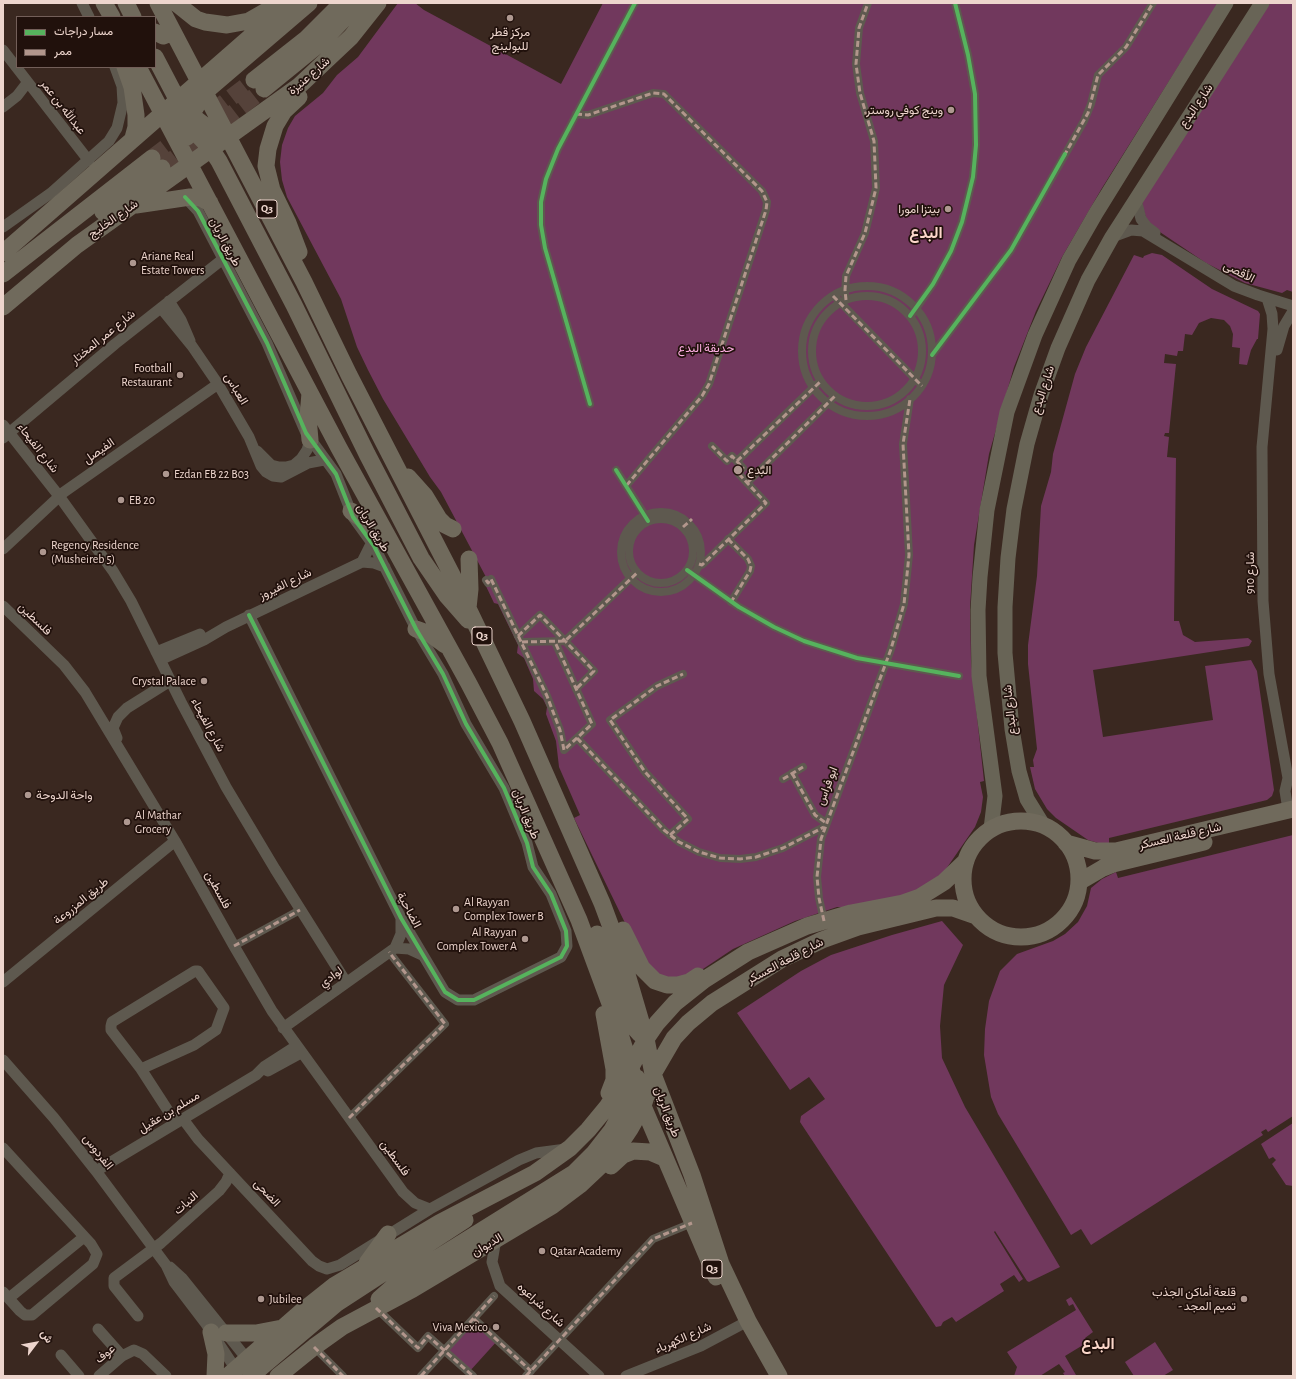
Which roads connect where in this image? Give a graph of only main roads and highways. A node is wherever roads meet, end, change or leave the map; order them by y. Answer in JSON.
{"nodes":[{"id":1,"x":94,"y":3,"type":"edge"},
{"id":2,"x":104,"y":3,"type":"edge"},
{"id":3,"x":126,"y":3,"type":"edge"},
{"id":4,"x":139,"y":3,"type":"edge"},
{"id":5,"x":158,"y":3,"type":"edge"},
{"id":6,"x":176,"y":3,"type":"edge"},
{"id":7,"x":278,"y":3,"type":"edge"},
{"id":8,"x":289,"y":3,"type":"edge"},
{"id":9,"x":309,"y":3,"type":"edge"},
{"id":10,"x":342,"y":3,"type":"edge"},
{"id":11,"x":359,"y":3,"type":"edge"},
{"id":12,"x":378,"y":3,"type":"edge"},
{"id":13,"x":1226,"y":3,"type":"edge"},
{"id":14,"x":1262,"y":3,"type":"edge"},
{"id":15,"x":98,"y":16,"type":"edge"},
{"id":16,"x":111,"y":16,"type":"edge"},
{"id":17,"x":133,"y":16,"type":"edge"},
{"id":18,"x":146,"y":16,"type":"edge"},
{"id":19,"x":156,"y":32,"type":"edge"},
{"id":20,"x":173,"y":32,"type":"junction"},
{"id":21,"x":333,"y":55,"type":"junction"},
{"id":22,"x":156,"y":59,"type":"edge"},
{"id":23,"x":125,"y":68,"type":"edge"},
{"id":24,"x":139,"y":68,"type":"edge"},
{"id":25,"x":202,"y":86,"type":"junction"},
{"id":26,"x":177,"y":99,"type":"junction"},
{"id":27,"x":162,"y":112,"type":"junction"},
{"id":28,"x":190,"y":121,"type":"junction"},
{"id":29,"x":229,"y":137,"type":"junction"},
{"id":30,"x":133,"y":138,"type":"junction"},
{"id":31,"x":212,"y":149,"type":"junction"},
{"id":32,"x":190,"y":164,"type":"junction"},
{"id":33,"x":210,"y":203,"type":"junction"},
{"id":34,"x":132,"y":206,"type":"junction"},
{"id":35,"x":3,"y":253,"type":"edge"},
{"id":36,"x":3,"y":274,"type":"edge"},
{"id":37,"x":304,"y":282,"type":"junction"},
{"id":38,"x":3,"y":292,"type":"edge"},
{"id":39,"x":3,"y":307,"type":"edge"},
{"id":40,"x":310,"y":393,"type":"junction"},
{"id":41,"x":310,"y":440,"type":"road end"},
{"id":42,"x":397,"y":469,"type":"junction"},
{"id":43,"x":350,"y":511,"type":"road end"},
{"id":44,"x":453,"y":529,"type":"dead end"},
{"id":45,"x":389,"y":540,"type":"junction"},
{"id":46,"x":468,"y":559,"type":"dead end"},
{"id":47,"x":468,"y":608,"type":"junction"},
{"id":48,"x":416,"y":629,"type":"road end"},
{"id":49,"x":480,"y":631,"type":"junction"},
{"id":50,"x":448,"y":647,"type":"junction"},
{"id":51,"x":500,"y":743,"type":"junction"},
{"id":52,"x":1291,"y":813,"type":"edge"},
{"id":53,"x":1043,"y":825,"type":"junction"},
{"id":54,"x":991,"y":829,"type":"junction"},
{"id":55,"x":1066,"y":843,"type":"junction"},
{"id":56,"x":966,"y":861,"type":"junction"},
{"id":57,"x":1079,"y":882,"type":"junction"},
{"id":58,"x":602,"y":903,"type":"junction"},
{"id":59,"x":976,"y":916,"type":"junction"},
{"id":60,"x":579,"y":920,"type":"junction"},
{"id":61,"x":807,"y":926,"type":"junction"},
{"id":62,"x":735,"y":959,"type":"junction"},
{"id":63,"x":674,"y":1038,"type":"junction"},
{"id":64,"x":651,"y":1045,"type":"junction"},
{"id":65,"x":641,"y":1083,"type":"junction"},
{"id":66,"x":588,"y":1130,"type":"junction"},
{"id":67,"x":664,"y":1158,"type":"junction"},
{"id":68,"x":580,"y":1185,"type":"junction"},
{"id":69,"x":503,"y":1190,"type":"junction"},
{"id":70,"x":700,"y":1225,"type":"junction"},
{"id":71,"x":388,"y":1234,"type":"road end"},
{"id":72,"x":362,"y":1268,"type":"junction"},
{"id":73,"x":373,"y":1310,"type":"junction"},
{"id":74,"x":744,"y":1323,"type":"junction"},
{"id":75,"x":282,"y":1328,"type":"junction"},
{"id":76,"x":246,"y":1372,"type":"edge"},
{"id":77,"x":215,"y":1376,"type":"edge"},
{"id":78,"x":278,"y":1376,"type":"edge"},
{"id":79,"x":769,"y":1376,"type":"edge"},
{"id":80,"x":779,"y":1376,"type":"edge"}],
"edges":[{"from":1,"to":15,"type":"main road"},
{"from":2,"to":16,"type":"main road"},
{"from":3,"to":17,"type":"main road"},
{"from":4,"to":18,"type":"main road"},
{"from":5,"to":20,"type":"main road","name":"طريق الريان","number":"Q3"},
{"from":6,"to":7,"type":"main road"},
{"from":8,"to":25,"type":"main road"},
{"from":9,"to":25,"type":"main road"},
{"from":10,"to":11,"type":"main road","name":"شارع عنيزة"},
{"from":12,"to":21,"type":"main road","name":"شارع عنيزة"},
{"from":13,"to":54,"type":"main road"},
{"from":14,"to":53,"type":"main road","name":"شارع البدع"},
{"from":19,"to":20,"type":"main road"},
{"from":20,"to":25,"type":"main road","name":"طريق الريان","number":"Q3"},
{"from":21,"to":29,"type":"main road","name":"شارع عنيزة"},
{"from":21,"to":37,"type":"main road"},
{"from":22,"to":26,"type":"main road"},
{"from":23,"to":30,"type":"main road"},
{"from":24,"to":27,"type":"main road","name":"طريق الريان","number":"Q3"},
{"from":25,"to":26,"type":"main road"},
{"from":25,"to":28,"type":"main road"},
{"from":25,"to":29,"type":"main road","name":"طريق الريان","number":"Q3"},
{"from":26,"to":27,"type":"main road"},
{"from":26,"to":28,"type":"main road"},
{"from":27,"to":28,"type":"main road"},
{"from":27,"to":30,"type":"main road"},
{"from":27,"to":32,"type":"main road","name":"طريق الريان","number":"Q3"},
{"from":28,"to":29,"type":"main road"},
{"from":28,"to":31,"type":"main road"},
{"from":28,"to":32,"type":"main road"},
{"from":29,"to":31,"type":"main road","name":"شارع الخليج"},
{"from":29,"to":37,"type":"main road","name":"طريق الريان","number":"Q3"},
{"from":30,"to":35,"type":"main road"},
{"from":31,"to":32,"type":"main road","name":"شارع الخليج"},
{"from":31,"to":49,"type":"main road"},
{"from":32,"to":33,"type":"main road","name":"طريق الريان","number":"Q3"},
{"from":32,"to":34,"type":"main road","name":"شارع الخليج"},
{"from":33,"to":34,"type":"main road"},
{"from":33,"to":40,"type":"main road","name":"طريق الريان","number":"Q3"},
{"from":34,"to":39,"type":"main road","name":"شارع الخليج"},
{"from":36,"to":38,"type":"main road","name":"شارع الخليج"},
{"from":37,"to":42,"type":"main road","name":"طريق الريان","number":"Q3"},
{"from":40,"to":41,"type":"main road"},
{"from":40,"to":45,"type":"main road","name":"طريق الريان","number":"Q3"},
{"from":42,"to":44,"type":"main road"},
{"from":42,"to":47,"type":"main road","name":"طريق الريان","number":"Q3"},
{"from":43,"to":45,"type":"main road"},
{"from":45,"to":50,"type":"main road","name":"طريق الريان","number":"Q3"},
{"from":46,"to":47,"type":"main road"},
{"from":47,"to":49,"type":"main road","name":"طريق الريان","number":"Q3"},
{"from":48,"to":50,"type":"main road"},
{"from":49,"to":58,"type":"main road","name":"طريق الريان","number":"Q3"},
{"from":50,"to":51,"type":"main road","name":"طريق الريان","number":"Q3"},
{"from":51,"to":60,"type":"main road","name":"طريق الريان","number":"Q3"},
{"from":51,"to":64,"type":"main road"},
{"from":52,"to":55,"type":"main road","name":"شارع قلعة العسكر"},
{"from":52,"to":57,"type":"main road","name":"شارع قلعة العسكر"},
{"from":53,"to":54,"type":"main road"},
{"from":53,"to":55,"type":"main road"},
{"from":54,"to":56,"type":"main road"},
{"from":55,"to":57,"type":"main road"},
{"from":56,"to":59,"type":"main road"},
{"from":56,"to":61,"type":"main road","name":"شارع قلعة العسكر"},
{"from":57,"to":59,"type":"main road"},
{"from":58,"to":62,"type":"main road"},
{"from":58,"to":64,"type":"main road","name":"طريق الريان","number":"Q3"},
{"from":59,"to":63,"type":"main road","name":"شارع قلعة العسكر"},
{"from":60,"to":65,"type":"main road","name":"طريق الريان","number":"Q3"},
{"from":60,"to":66,"type":"main road"},
{"from":61,"to":62,"type":"main road","name":"شارع قلعة العسكر"},
{"from":61,"to":64,"type":"main road"},
{"from":62,"to":64,"type":"main road","name":"شارع قلعة العسكر"},
{"from":63,"to":64,"type":"main road"},
{"from":63,"to":65,"type":"main road","name":"شارع قلعة العسكر"},
{"from":64,"to":65,"type":"main road","name":"الديوان"},
{"from":64,"to":65,"type":"main road","name":"طريق الريان","number":"Q3"},
{"from":65,"to":66,"type":"main road","name":"الديوان"},
{"from":65,"to":67,"type":"main road","name":"طريق الريان","number":"Q3"},
{"from":65,"to":68,"type":"main road","name":"الديوان"},
{"from":65,"to":70,"type":"main road","name":"طريق الريان","number":"Q3"},
{"from":65,"to":73,"type":"main road"},
{"from":66,"to":69,"type":"main road","name":"الديوان"},
{"from":67,"to":68,"type":"main road"},
{"from":67,"to":70,"type":"main road","name":"طريق الريان","number":"Q3"},
{"from":68,"to":73,"type":"main road","name":"الديوان"},
{"from":69,"to":72,"type":"main road","name":"الديوان"},
{"from":69,"to":76,"type":"main road"},
{"from":70,"to":74,"type":"main road","name":"طريق الريان","number":"Q3"},
{"from":71,"to":72,"type":"main road"},
{"from":72,"to":75,"type":"main road","name":"الديوان"},
{"from":73,"to":78,"type":"main road","name":"الديوان"},
{"from":74,"to":79,"type":"main road","name":"طريق الريان","number":"Q3"},
{"from":74,"to":80,"type":"main road","name":"طريق الريان","number":"Q3"},
{"from":75,"to":76,"type":"main road","name":"الديوان"},
{"from":75,"to":77,"type":"main road"}]}
